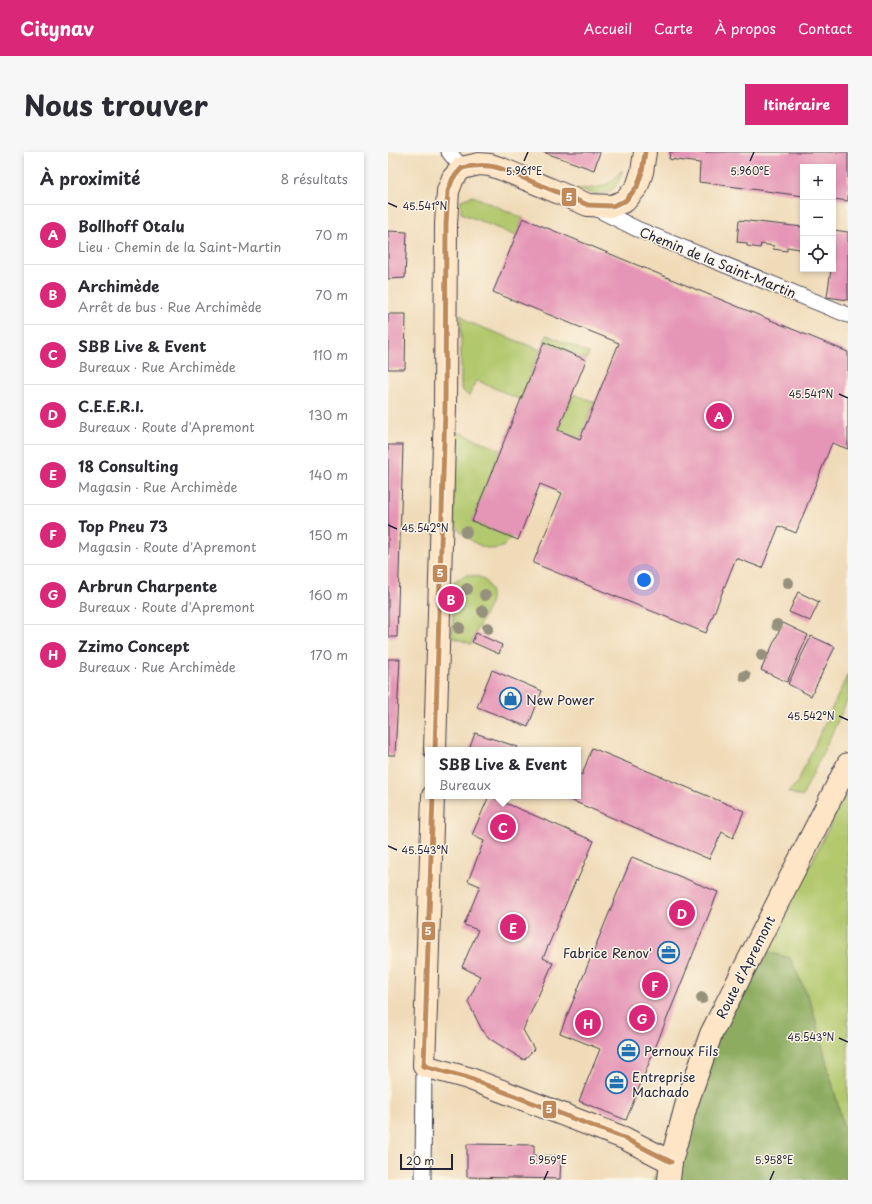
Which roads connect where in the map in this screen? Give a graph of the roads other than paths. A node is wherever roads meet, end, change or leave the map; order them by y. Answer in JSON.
{"nodes":[{"id":1,"x":645,"y":152,"type":"edge"},
{"id":2,"x":456,"y":160,"type":"edge"},
{"id":3,"x":588,"y":205,"type":"junction"},
{"id":4,"x":848,"y":315,"type":"edge"},
{"id":5,"x":435,"y":747,"type":"edge"},
{"id":6,"x":848,"y":764,"type":"edge"},
{"id":7,"x":433,"y":799,"type":"edge"},
{"id":8,"x":424,"y":1066,"type":"junction"},
{"id":9,"x":670,"y":1171,"type":"edge"},
{"id":10,"x":424,"y":1180,"type":"edge"}],
"edges":[{"from":1,"to":3,"type":"street","name":"Chemin de la Saint-Martin"},
{"from":2,"to":3,"type":"street","name":"Chemin de la Saint-Martin"},
{"from":2,"to":5,"type":"street"},
{"from":3,"to":4,"type":"street","name":"Chemin de la Saint-Martin"},
{"from":6,"to":9,"type":"street","name":"Route d'Apremont"},
{"from":7,"to":8,"type":"street"},
{"from":8,"to":9,"type":"street"},
{"from":8,"to":10,"type":"street"}]}
